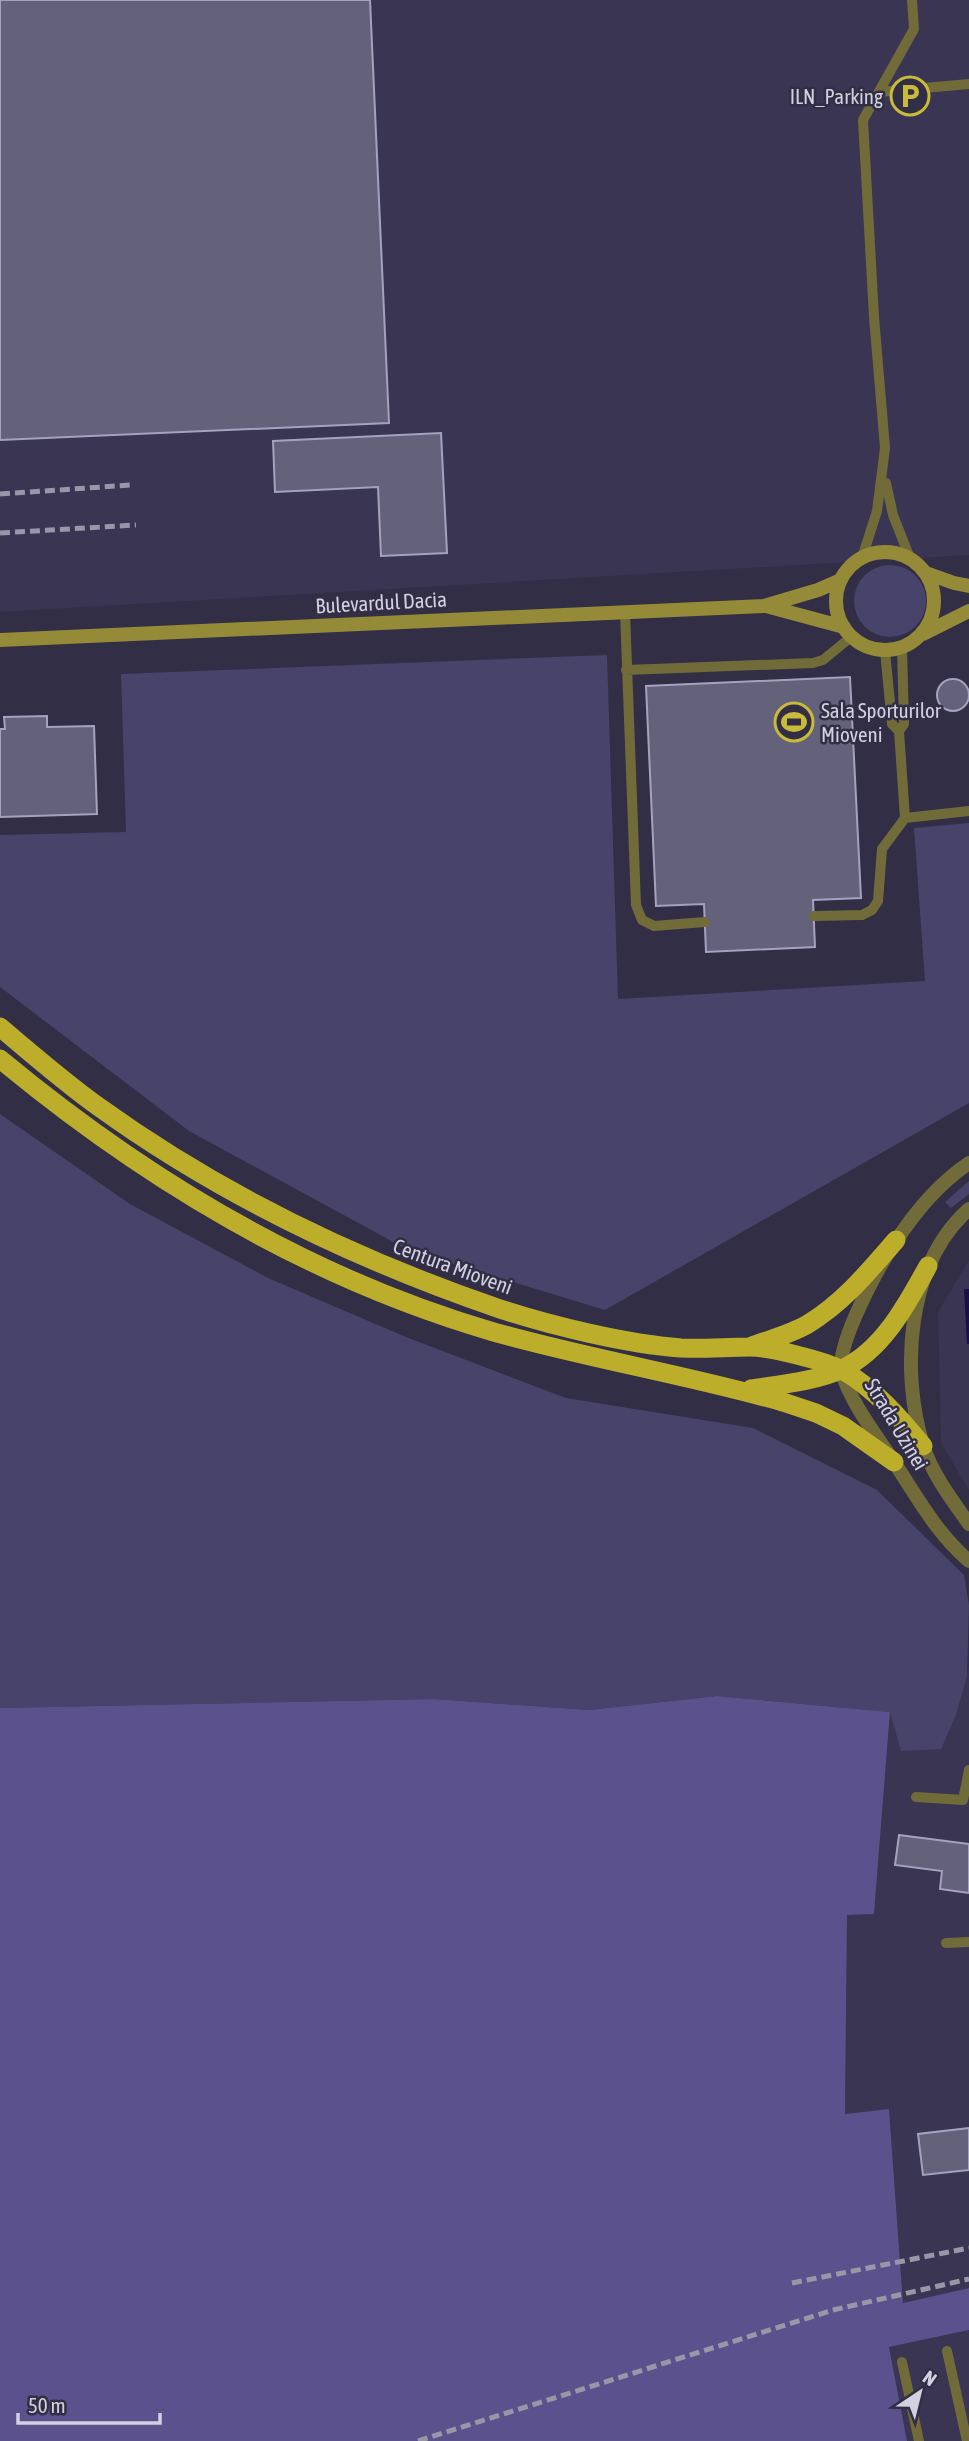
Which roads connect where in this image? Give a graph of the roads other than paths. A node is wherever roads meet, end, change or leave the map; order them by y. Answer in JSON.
{"nodes":[{"id":1,"x":912,"y":0,"type":"edge"},
{"id":2,"x":969,"y":84,"type":"edge"},
{"id":3,"x":879,"y":92,"type":"junction"},
{"id":4,"x":885,"y":466,"type":"junction"},
{"id":5,"x":862,"y":558,"type":"junction"},
{"id":6,"x":910,"y":558,"type":"junction"},
{"id":7,"x":926,"y":573,"type":"junction"},
{"id":8,"x":841,"y":580,"type":"junction"},
{"id":9,"x":969,"y":586,"type":"edge"},
{"id":10,"x":764,"y":606,"type":"junction"},
{"id":11,"x":969,"y":611,"type":"edge"},
{"id":12,"x":625,"y":612,"type":"junction"},
{"id":13,"x":848,"y":632,"type":"junction"},
{"id":14,"x":922,"y":635,"type":"junction"},
{"id":15,"x":0,"y":640,"type":"edge"},
{"id":16,"x":902,"y":648,"type":"junction"},
{"id":17,"x":885,"y":651,"type":"junction"},
{"id":18,"x":626,"y":670,"type":"junction"},
{"id":19,"x":899,"y":731,"type":"junction"},
{"id":20,"x":969,"y":811,"type":"edge"},
{"id":21,"x":905,"y":818,"type":"junction"},
{"id":22,"x":814,"y":916,"type":"dead end"},
{"id":23,"x":705,"y":922,"type":"dead end"},
{"id":24,"x":0,"y":1027,"type":"edge"},
{"id":25,"x":0,"y":1059,"type":"edge"},
{"id":26,"x":969,"y":1163,"type":"edge"},
{"id":27,"x":969,"y":1209,"type":"edge"},
{"id":28,"x":896,"y":1240,"type":"junction"},
{"id":29,"x":928,"y":1266,"type":"junction"},
{"id":30,"x":751,"y":1347,"type":"junction"},
{"id":31,"x":841,"y":1370,"type":"junction"},
{"id":32,"x":743,"y":1391,"type":"junction"},
{"id":33,"x":923,"y":1446,"type":"junction"},
{"id":34,"x":894,"y":1462,"type":"junction"},
{"id":35,"x":969,"y":1524,"type":"edge"},
{"id":36,"x":969,"y":1561,"type":"edge"},
{"id":37,"x":969,"y":1770,"type":"edge"},
{"id":38,"x":916,"y":1797,"type":"dead end"},
{"id":39,"x":969,"y":1942,"type":"edge"},
{"id":40,"x":946,"y":1943,"type":"dead end"},
{"id":41,"x":947,"y":2351,"type":"dead end"},
{"id":42,"x":902,"y":2362,"type":"dead end"},
{"id":43,"x":919,"y":2441,"type":"edge"},
{"id":44,"x":967,"y":2441,"type":"edge"}],
"edges":[{"from":1,"to":3,"type":"lane"},
{"from":2,"to":3,"type":"lane"},
{"from":3,"to":4,"type":"lane"},
{"from":4,"to":5,"type":"lane"},
{"from":4,"to":6,"type":"lane"},
{"from":5,"to":6,"type":"main road"},
{"from":5,"to":8,"type":"main road"},
{"from":6,"to":7,"type":"main road"},
{"from":7,"to":9,"type":"main road"},
{"from":7,"to":14,"type":"main road"},
{"from":8,"to":10,"type":"main road"},
{"from":8,"to":13,"type":"main road"},
{"from":10,"to":12,"type":"main road","name":"Bulevardul Dacia"},
{"from":10,"to":13,"type":"main road"},
{"from":11,"to":14,"type":"main road"},
{"from":12,"to":15,"type":"main road","name":"Bulevardul Dacia"},
{"from":12,"to":18,"type":"lane"},
{"from":13,"to":17,"type":"main road"},
{"from":13,"to":18,"type":"lane"},
{"from":14,"to":16,"type":"main road"},
{"from":16,"to":17,"type":"main road"},
{"from":16,"to":19,"type":"lane"},
{"from":17,"to":19,"type":"lane"},
{"from":18,"to":23,"type":"lane"},
{"from":19,"to":21,"type":"lane"},
{"from":20,"to":21,"type":"lane"},
{"from":21,"to":22,"type":"lane"},
{"from":24,"to":30,"type":"highway","name":"Centura Mioveni"},
{"from":25,"to":32,"type":"highway"},
{"from":26,"to":28,"type":"street","name":"Strada Uzinei"},
{"from":27,"to":29,"type":"street","name":"Strada Uzinei"},
{"from":28,"to":30,"type":"highway"},
{"from":28,"to":31,"type":"street","name":"Strada Uzinei"},
{"from":29,"to":31,"type":"highway"},
{"from":29,"to":33,"type":"street","name":"Strada Uzinei"},
{"from":30,"to":31,"type":"highway","name":"Centura Mioveni"},
{"from":31,"to":32,"type":"highway"},
{"from":31,"to":33,"type":"highway","name":"Centura Mioveni"},
{"from":31,"to":34,"type":"street","name":"Strada Uzinei"},
{"from":32,"to":34,"type":"highway"},
{"from":33,"to":35,"type":"street","name":"Strada Uzinei"},
{"from":34,"to":36,"type":"street","name":"Strada Uzinei"},
{"from":37,"to":38,"type":"lane"},
{"from":39,"to":40,"type":"lane"},
{"from":41,"to":44,"type":"lane"},
{"from":42,"to":43,"type":"lane"}]}
